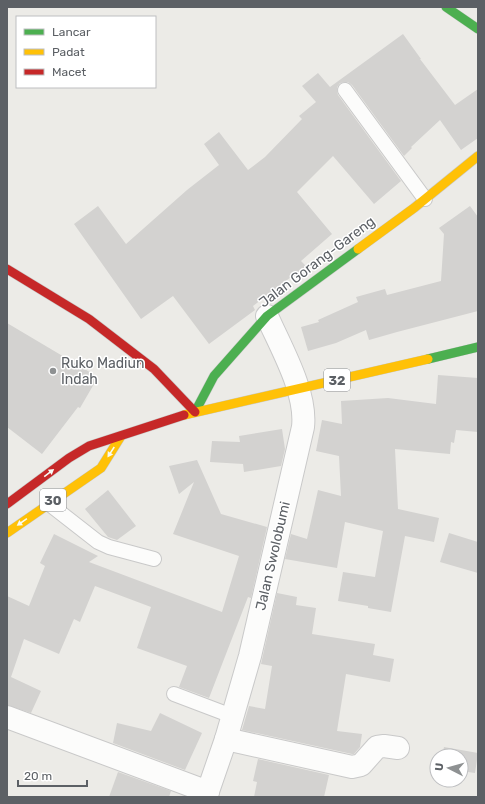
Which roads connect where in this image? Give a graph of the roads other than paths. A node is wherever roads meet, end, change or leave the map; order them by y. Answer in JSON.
{"nodes":[{"id":1,"x":446,"y":7,"type":"edge"},
{"id":2,"x":478,"y":29,"type":"edge"},
{"id":3,"x":345,"y":90,"type":"dead end"},
{"id":4,"x":478,"y":156,"type":"edge"},
{"id":5,"x":425,"y":199,"type":"junction"},
{"id":6,"x":7,"y":269,"type":"edge"},
{"id":7,"x":267,"y":316,"type":"junction"},
{"id":8,"x":478,"y":347,"type":"edge"},
{"id":9,"x":300,"y":389,"type":"junction"},
{"id":10,"x":195,"y":412,"type":"junction"},
{"id":11,"x":121,"y":436,"type":"junction"},
{"id":12,"x":48,"y":503,"type":"junction"},
{"id":13,"x":7,"y":504,"type":"edge"},
{"id":14,"x":7,"y":533,"type":"edge"},
{"id":15,"x":154,"y":559,"type":"dead end"},
{"id":16,"x":174,"y":694,"type":"dead end"},
{"id":17,"x":232,"y":716,"type":"junction"},
{"id":18,"x":7,"y":717,"type":"edge"},
{"id":19,"x":226,"y":739,"type":"junction"},
{"id":20,"x":398,"y":748,"type":"dead end"},
{"id":21,"x":207,"y":794,"type":"edge"}],
"edges":[{"from":1,"to":2,"type":"main road"},
{"from":3,"to":5,"type":"lane"},
{"from":4,"to":5,"type":"main road","name":"Jalan Gorang-Gareng"},
{"from":5,"to":7,"type":"main road","name":"Jalan Gorang-Gareng"},
{"from":6,"to":10,"type":"main road"},
{"from":7,"to":9,"type":"street","name":"Jalan Swolobumi"},
{"from":7,"to":10,"type":"main road","name":"Jalan Gorang-Gareng"},
{"from":8,"to":9,"type":"main road","number":"32"},
{"from":9,"to":10,"type":"main road","number":"32"},
{"from":9,"to":17,"type":"street","name":"Jalan Swolobumi"},
{"from":10,"to":11,"type":"main road","number":"30"},
{"from":11,"to":12,"type":"main road","number":"30","one_way":true},
{"from":13,"to":11,"type":"main road","number":"30","one_way":true},
{"from":12,"to":14,"type":"main road","number":"30","one_way":true},
{"from":12,"to":15,"type":"lane"},
{"from":16,"to":17,"type":"lane"},
{"from":17,"to":19,"type":"street","name":"Jalan Swolobumi"},
{"from":18,"to":21,"type":"street"},
{"from":19,"to":20,"type":"street"},
{"from":19,"to":21,"type":"street","name":"Jalan Swolobumi"}]}
